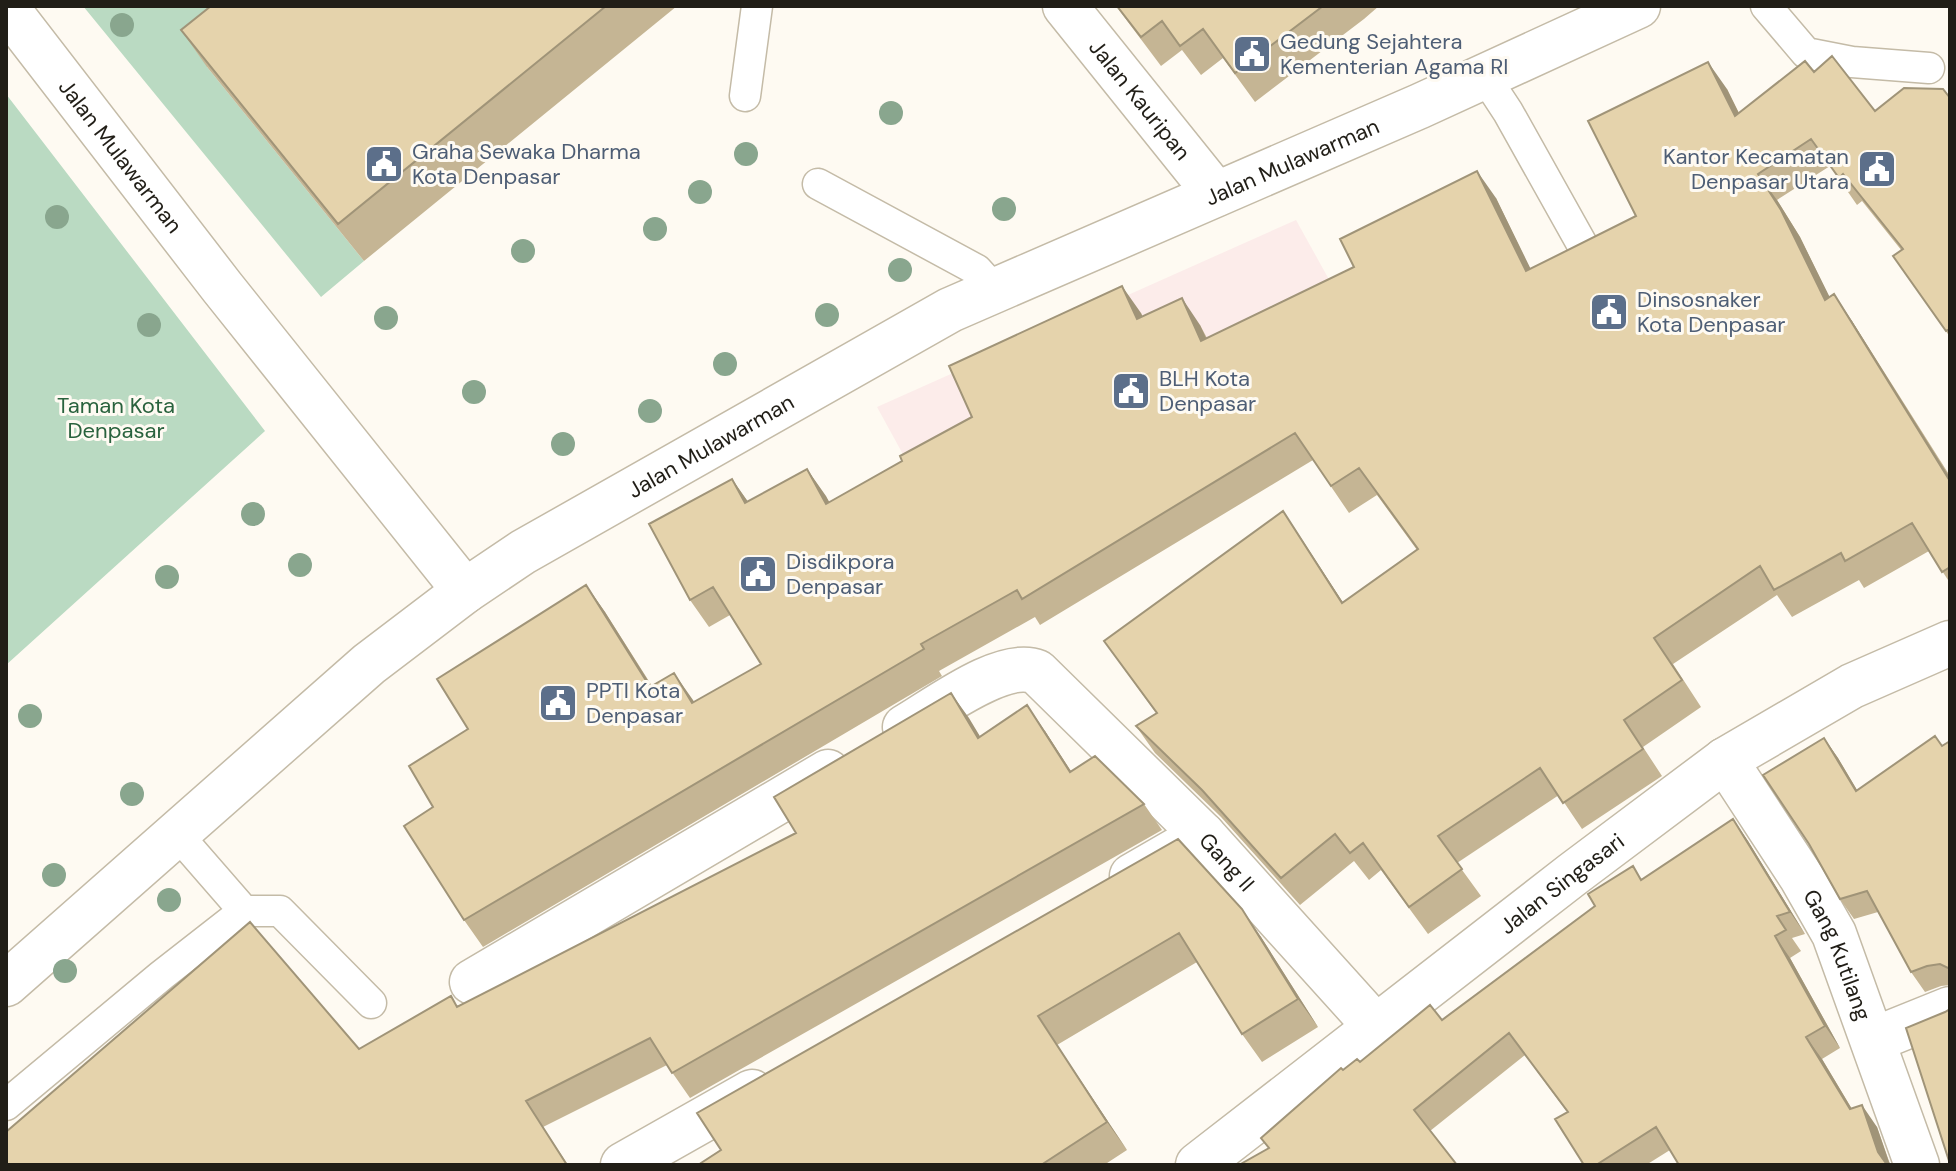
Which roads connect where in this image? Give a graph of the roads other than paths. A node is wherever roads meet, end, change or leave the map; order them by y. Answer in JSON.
{"nodes":[{"id":1,"x":757,"y":6,"type":"edge"},
{"id":2,"x":1065,"y":6,"type":"edge"},
{"id":3,"x":1766,"y":6,"type":"edge"},
{"id":4,"x":6,"y":7,"type":"edge"},
{"id":5,"x":1616,"y":10,"type":"edge"},
{"id":6,"x":1929,"y":68,"type":"dead end"},
{"id":7,"x":1485,"y":77,"type":"junction"},
{"id":8,"x":745,"y":96,"type":"dead end"},
{"id":9,"x":818,"y":184,"type":"dead end"},
{"id":10,"x":1216,"y":194,"type":"junction"},
{"id":11,"x":1583,"y":246,"type":"edge"},
{"id":12,"x":996,"y":291,"type":"junction"},
{"id":13,"x":465,"y":591,"type":"junction"},
{"id":14,"x":1950,"y":643,"type":"edge"},
{"id":15,"x":1725,"y":760,"type":"junction"},
{"id":16,"x":177,"y":834,"type":"junction"},
{"id":17,"x":1203,"y":835,"type":"junction"},
{"id":18,"x":1094,"y":897,"type":"edge"},
{"id":19,"x":244,"y":911,"type":"junction"},
{"id":20,"x":472,"y":982,"type":"dead end"},
{"id":21,"x":6,"y":984,"type":"edge"},
{"id":22,"x":371,"y":1003,"type":"dead end"},
{"id":23,"x":1950,"y":1009,"type":"edge"},
{"id":24,"x":1377,"y":1028,"type":"junction"},
{"id":25,"x":1873,"y":1040,"type":"junction"},
{"id":26,"x":781,"y":1075,"type":"edge"},
{"id":27,"x":6,"y":1105,"type":"edge"},
{"id":28,"x":1243,"y":1151,"type":"edge"},
{"id":29,"x":623,"y":1165,"type":"edge"},
{"id":30,"x":1198,"y":1165,"type":"edge"},
{"id":31,"x":1917,"y":1165,"type":"edge"}],
"edges":[{"from":1,"to":8,"type":"lane"},
{"from":2,"to":10,"type":"street","name":"Jalan Kauripan"},
{"from":3,"to":6,"type":"lane"},
{"from":4,"to":13,"type":"street","name":"Jalan Mulawarman"},
{"from":5,"to":7,"type":"street","name":"Jalan Mulawarman"},
{"from":7,"to":10,"type":"street","name":"Jalan Mulawarman"},
{"from":7,"to":11,"type":"lane"},
{"from":9,"to":12,"type":"lane"},
{"from":10,"to":12,"type":"street","name":"Jalan Mulawarman"},
{"from":12,"to":13,"type":"street","name":"Jalan Mulawarman"},
{"from":13,"to":16,"type":"street"},
{"from":14,"to":15,"type":"street","name":"Jalan Singasari"},
{"from":15,"to":24,"type":"street","name":"Jalan Singasari"},
{"from":15,"to":25,"type":"street","name":"Gang Kutilang"},
{"from":16,"to":19,"type":"lane"},
{"from":16,"to":21,"type":"street"},
{"from":17,"to":18,"type":"street","name":"Gang II"},
{"from":17,"to":20,"type":"street"},
{"from":17,"to":24,"type":"street","name":"Gang II"},
{"from":19,"to":22,"type":"lane"},
{"from":19,"to":27,"type":"lane"},
{"from":23,"to":25,"type":"street"},
{"from":24,"to":28,"type":"street","name":"Jalan Singasari"},
{"from":25,"to":31,"type":"street","name":"Gang Kutilang"},
{"from":26,"to":29,"type":"street"},
{"from":28,"to":30,"type":"street","name":"Jalan Singasari"}]}
